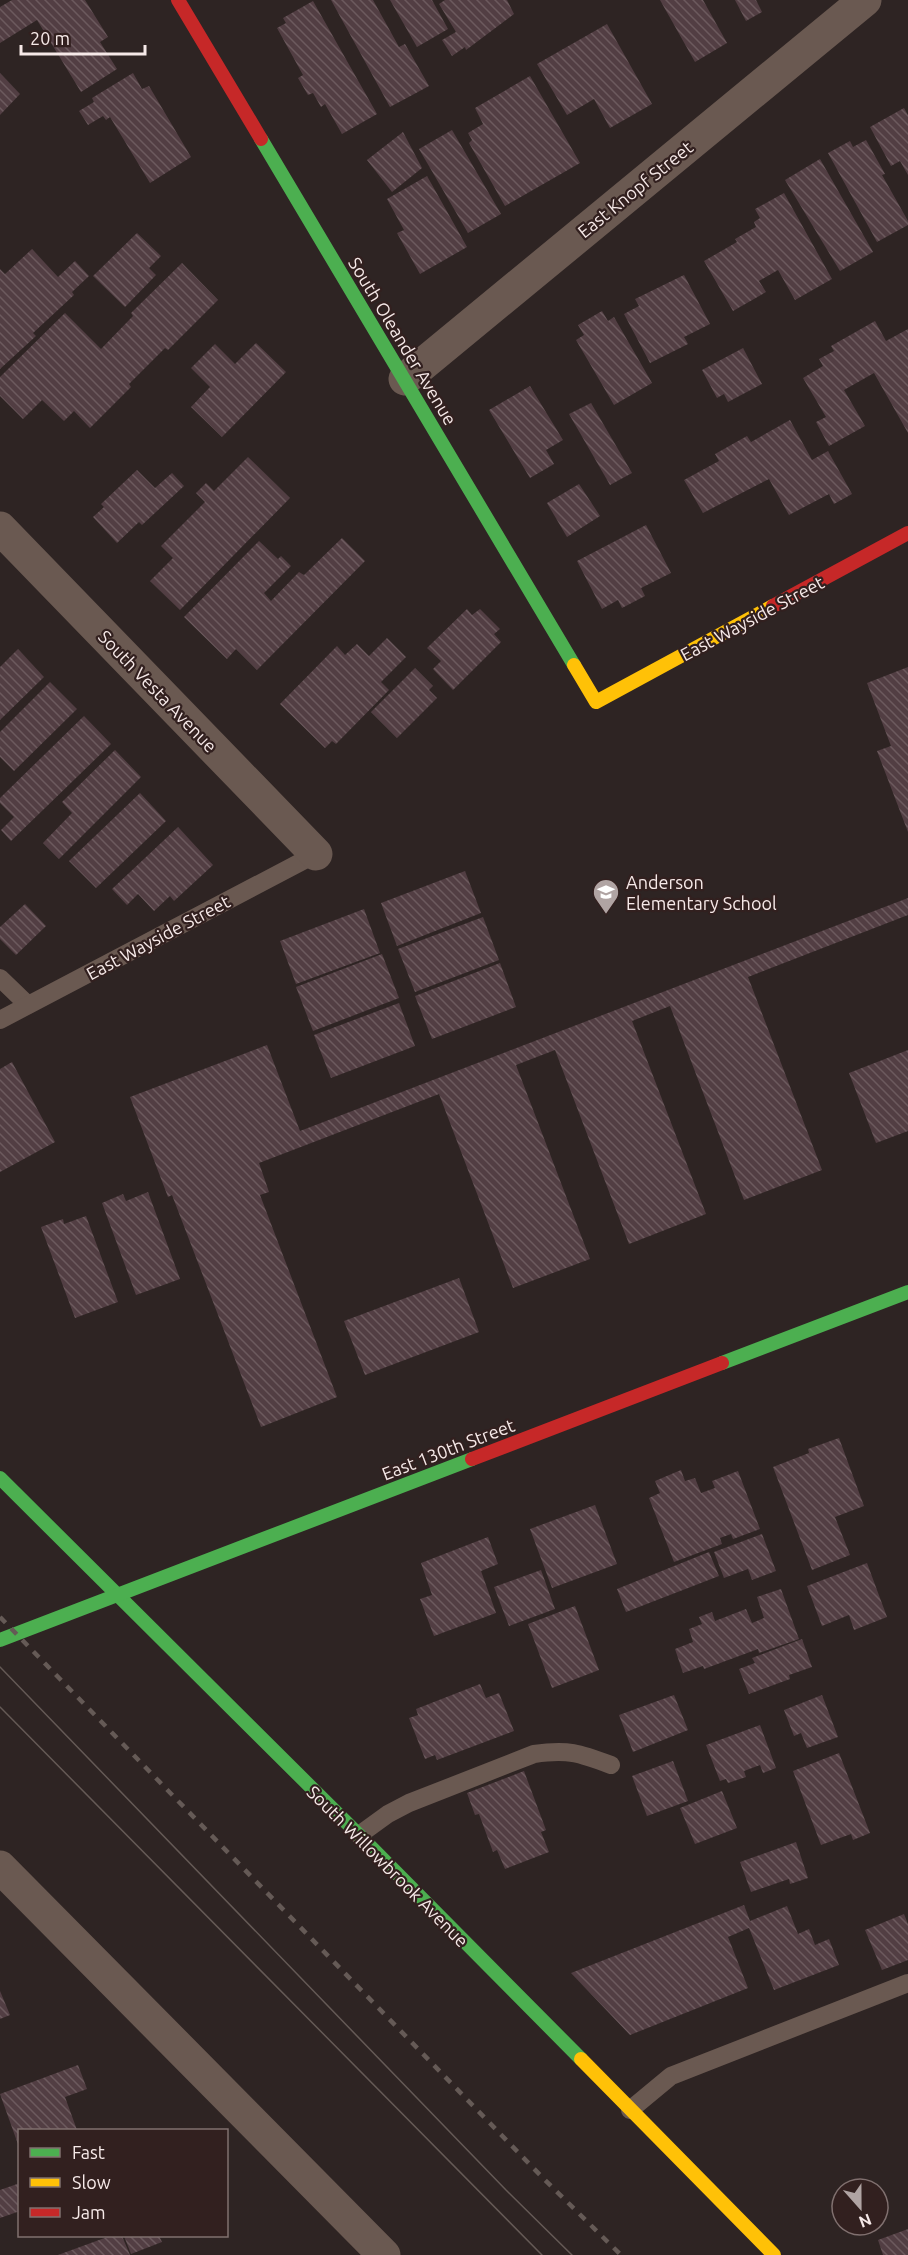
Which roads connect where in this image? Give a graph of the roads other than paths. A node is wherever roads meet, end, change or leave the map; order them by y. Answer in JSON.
{"nodes":[{"id":1,"x":178,"y":0,"type":"edge"},
{"id":2,"x":865,"y":0,"type":"edge"},
{"id":3,"x":405,"y":379,"type":"junction"},
{"id":4,"x":0,"y":528,"type":"edge"},
{"id":5,"x":908,"y":533,"type":"edge"},
{"id":6,"x":596,"y":702,"type":"joint"},
{"id":7,"x":316,"y":854,"type":"joint"},
{"id":8,"x":0,"y":978,"type":"edge"},
{"id":9,"x":28,"y":1005,"type":"junction"},
{"id":10,"x":0,"y":1020,"type":"edge"},
{"id":11,"x":908,"y":1292,"type":"edge"},
{"id":12,"x":0,"y":1478,"type":"edge"},
{"id":13,"x":117,"y":1595,"type":"junction"},
{"id":14,"x":0,"y":1640,"type":"edge"},
{"id":15,"x":611,"y":1765,"type":"dead end"},
{"id":16,"x":359,"y":1836,"type":"junction"},
{"id":17,"x":0,"y":1867,"type":"edge"},
{"id":18,"x":908,"y":1983,"type":"edge"},
{"id":19,"x":630,"y":2109,"type":"junction"},
{"id":20,"x":384,"y":2255,"type":"edge"},
{"id":21,"x":774,"y":2255,"type":"edge"}],
"edges":[{"from":1,"to":3,"type":"street","name":"South Oleander Avenue"},
{"from":2,"to":3,"type":"street","name":"East Knopf Street"},
{"from":3,"to":6,"type":"street","name":"South Oleander Avenue"},
{"from":4,"to":7,"type":"street","name":"South Vesta Avenue"},
{"from":5,"to":6,"type":"street","name":"East Wayside Street"},
{"from":7,"to":9,"type":"lane","name":"East Wayside Street"},
{"from":8,"to":9,"type":"lane"},
{"from":9,"to":10,"type":"lane","name":"East Wayside Street"},
{"from":11,"to":13,"type":"street","name":"East 130th Street"},
{"from":12,"to":13,"type":"street","name":"South Willowbrook Avenue"},
{"from":13,"to":14,"type":"street","name":"East 130th Street"},
{"from":13,"to":16,"type":"street","name":"South Willowbrook Avenue"},
{"from":15,"to":16,"type":"lane"},
{"from":16,"to":19,"type":"street","name":"South Willowbrook Avenue"},
{"from":17,"to":20,"type":"street"},
{"from":18,"to":19,"type":"lane"},
{"from":19,"to":21,"type":"street","name":"South Willowbrook Avenue"}]}
